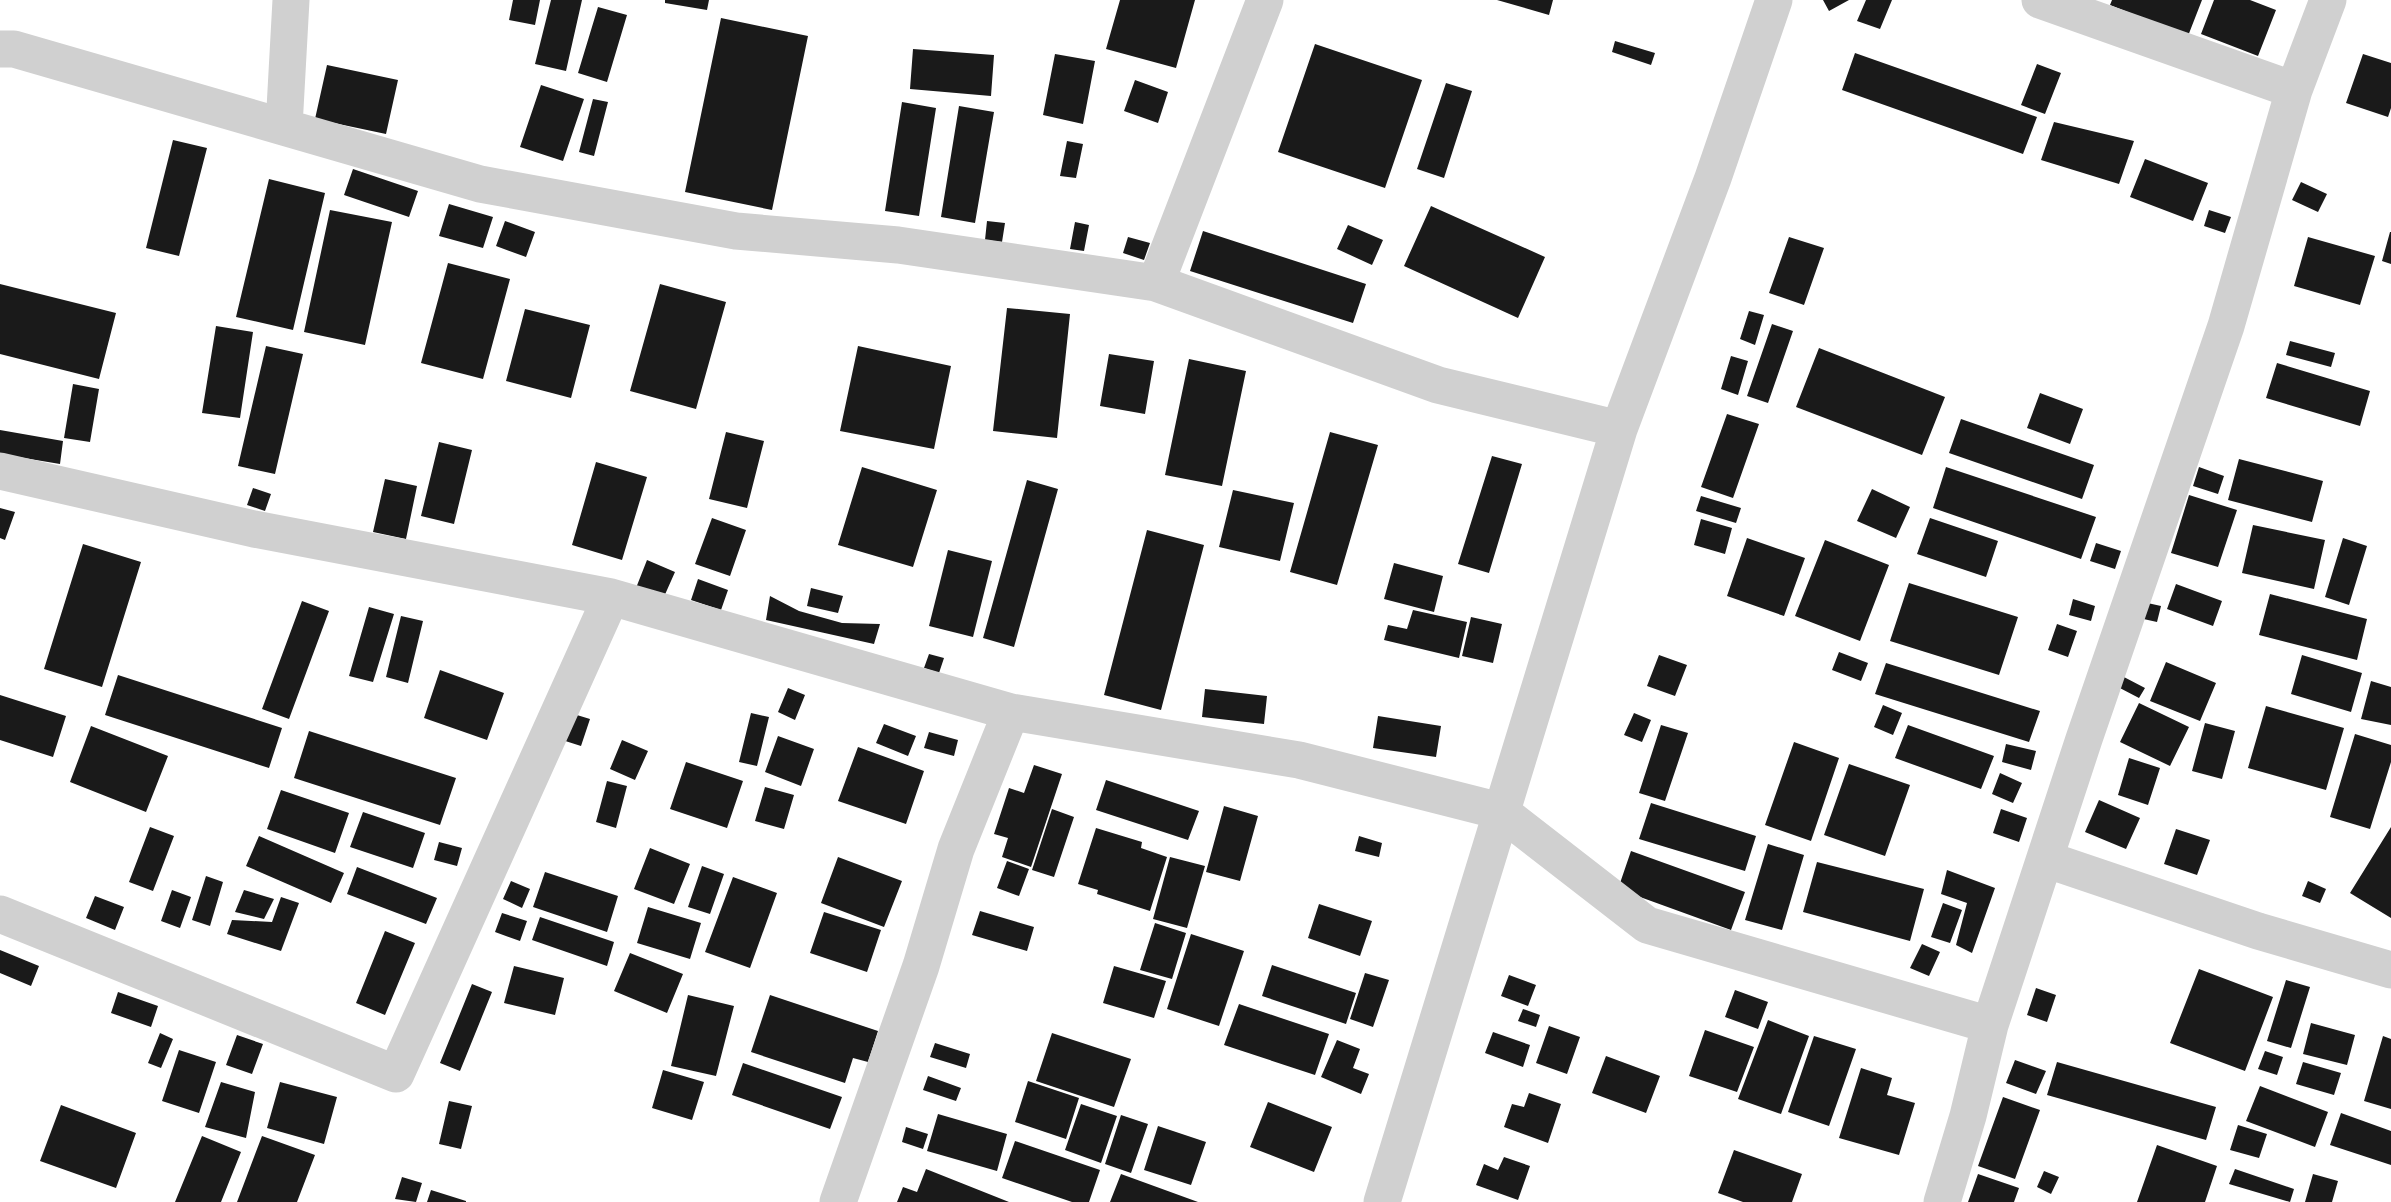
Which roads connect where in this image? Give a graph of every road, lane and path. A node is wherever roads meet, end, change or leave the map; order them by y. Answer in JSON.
{"nodes":[{"id":1,"x":291,"y":0,"type":"edge"},
{"id":2,"x":1265,"y":0,"type":"edge"},
{"id":3,"x":1773,"y":0,"type":"edge"},
{"id":4,"x":2040,"y":0,"type":"edge"},
{"id":5,"x":2328,"y":0,"type":"edge"},
{"id":6,"x":0,"y":49,"type":"edge"},
{"id":7,"x":2294,"y":90,"type":"junction"},
{"id":8,"x":284,"y":127,"type":"junction"},
{"id":9,"x":1156,"y":284,"type":"junction"},
{"id":10,"x":1619,"y":429,"type":"junction"},
{"id":11,"x":0,"y":471,"type":"edge"},
{"id":12,"x":611,"y":597,"type":"junction"},
{"id":13,"x":1011,"y":712,"type":"junction"},
{"id":14,"x":1500,"y":811,"type":"junction"},
{"id":15,"x":2045,"y":859,"type":"junction"},
{"id":16,"x":0,"y":914,"type":"edge"},
{"id":17,"x":2391,"y":970,"type":"edge"},
{"id":18,"x":1990,"y":1025,"type":"junction"},
{"id":19,"x":838,"y":1202,"type":"edge"},
{"id":20,"x":1381,"y":1202,"type":"edge"},
{"id":21,"x":1942,"y":1202,"type":"edge"}],
"edges":[{"from":1,"to":8,"type":"street"},
{"from":2,"to":9,"type":"street"},
{"from":3,"to":10,"type":"street"},
{"from":4,"to":7,"type":"street"},
{"from":5,"to":7,"type":"street"},
{"from":6,"to":8,"type":"street"},
{"from":7,"to":15,"type":"street"},
{"from":8,"to":9,"type":"street"},
{"from":9,"to":10,"type":"street"},
{"from":10,"to":14,"type":"street"},
{"from":11,"to":12,"type":"street"},
{"from":12,"to":13,"type":"street"},
{"from":12,"to":16,"type":"street"},
{"from":13,"to":14,"type":"street"},
{"from":13,"to":19,"type":"street"},
{"from":14,"to":18,"type":"street"},
{"from":14,"to":20,"type":"street"},
{"from":15,"to":17,"type":"street"},
{"from":15,"to":18,"type":"street"},
{"from":18,"to":21,"type":"street"}]}
